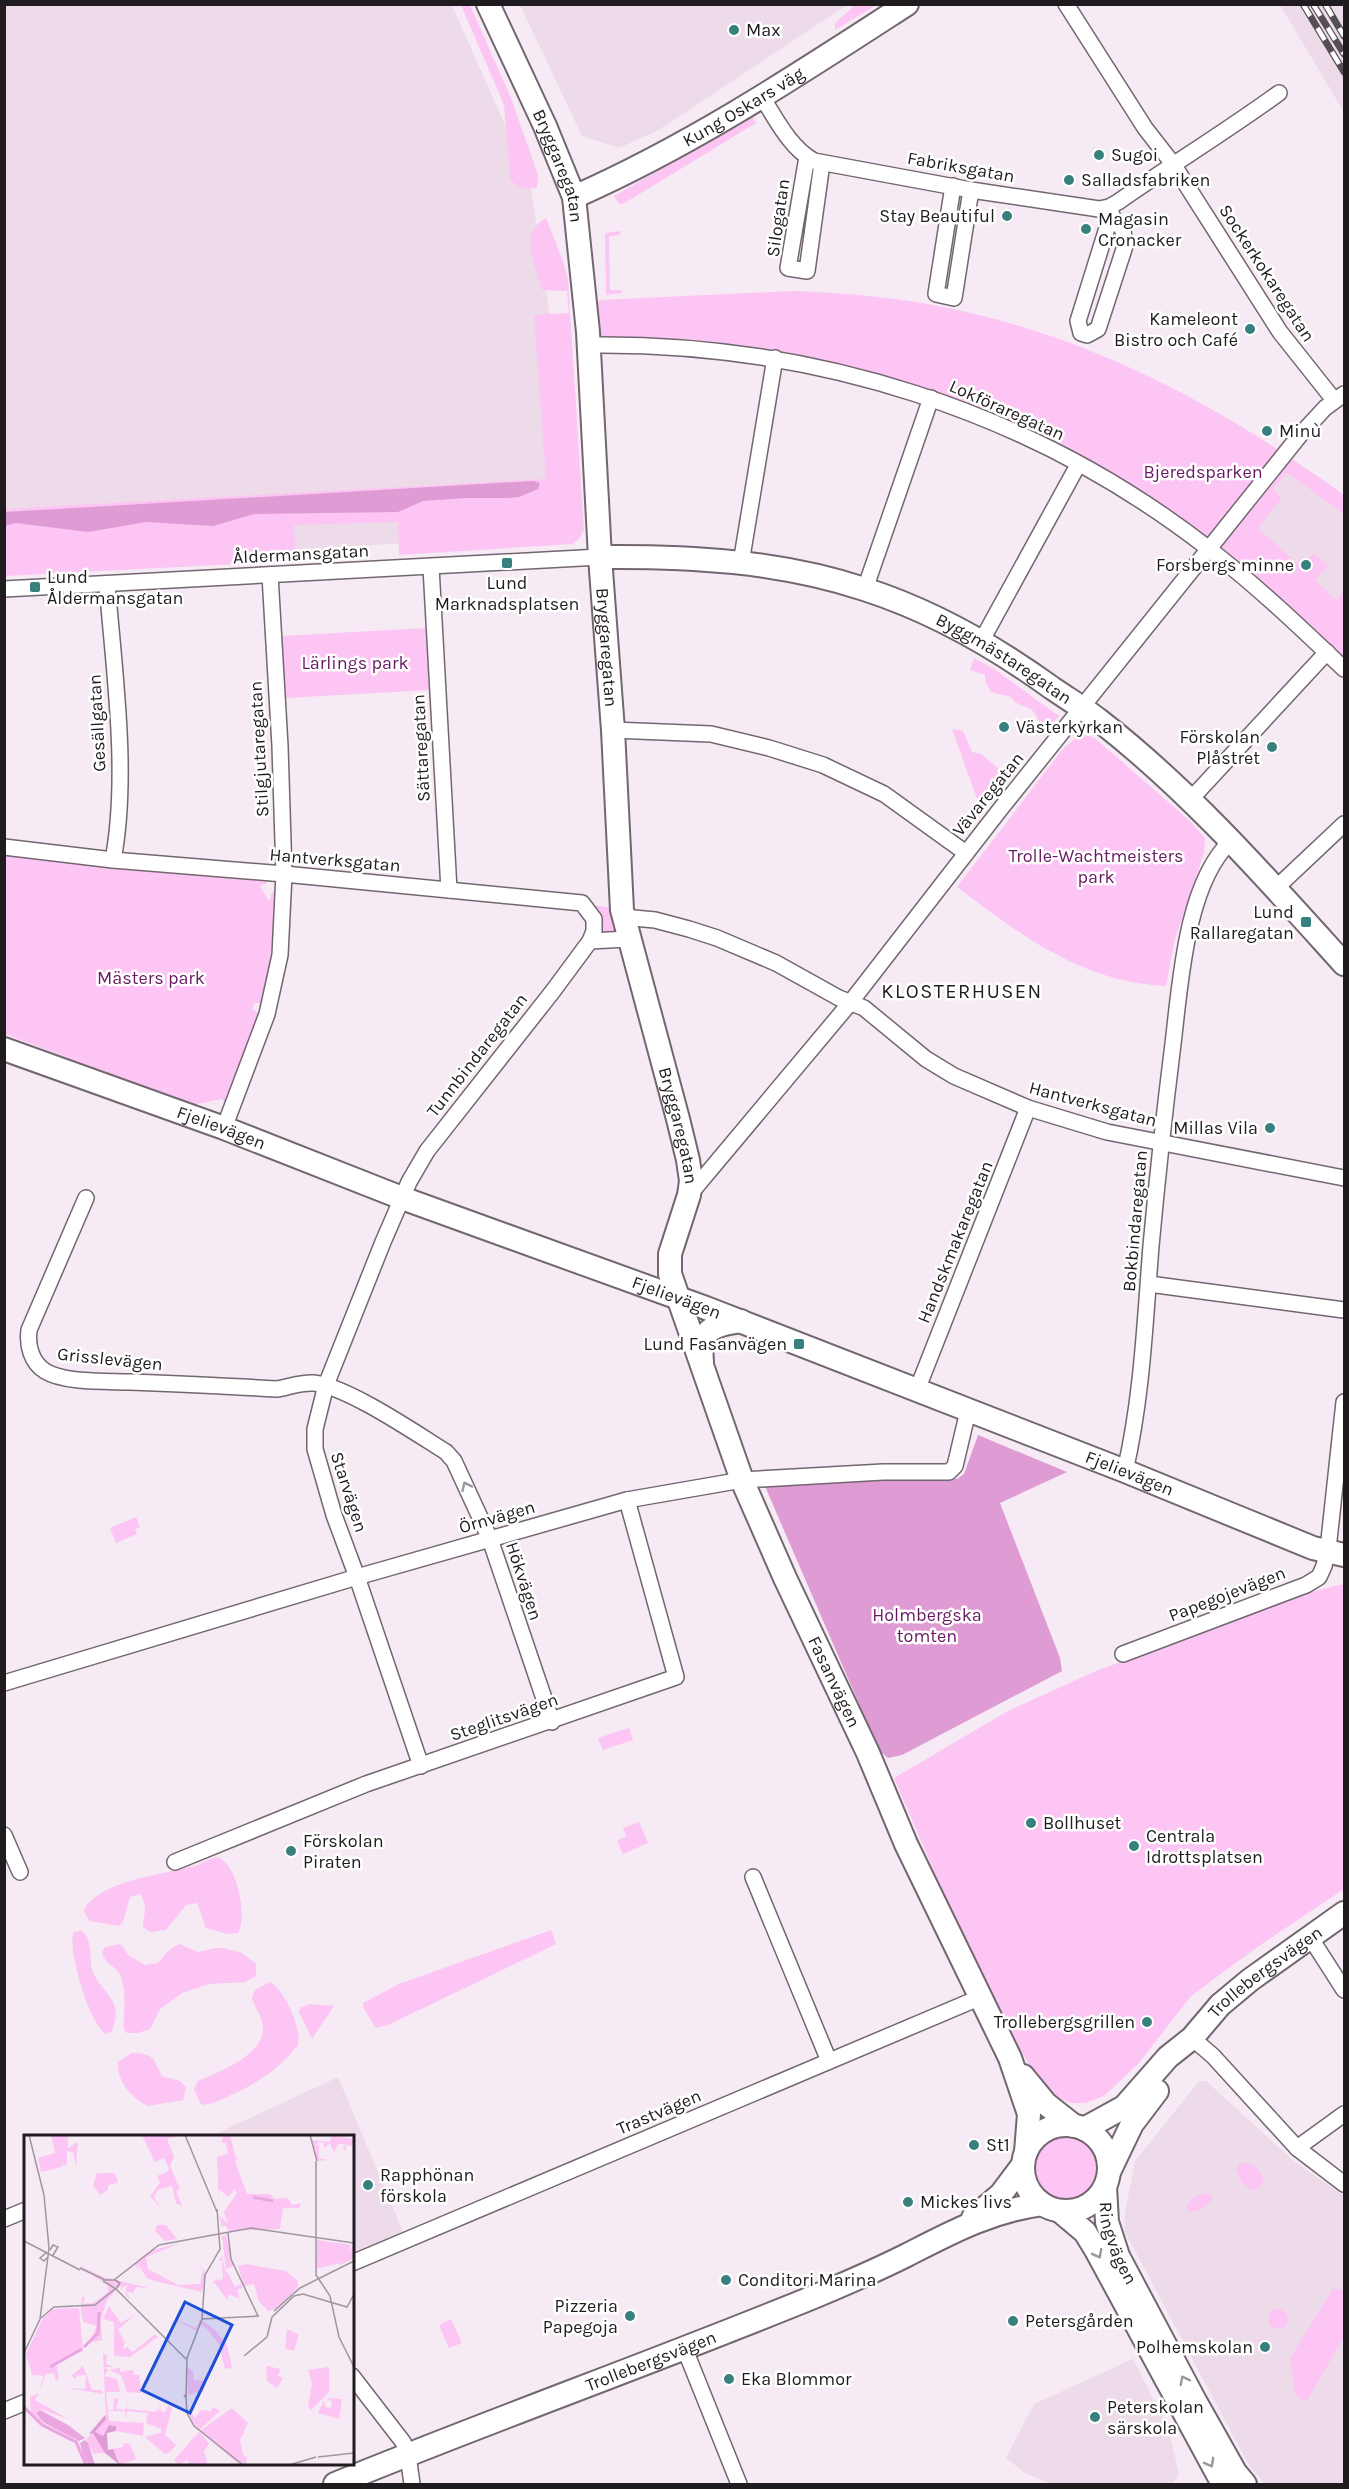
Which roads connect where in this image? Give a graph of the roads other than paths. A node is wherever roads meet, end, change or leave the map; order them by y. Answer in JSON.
{"nodes":[{"id":1,"x":488,"y":4,"type":"edge"},
{"id":2,"x":907,"y":4,"type":"edge"},
{"id":3,"x":1066,"y":4,"type":"edge"},
{"id":4,"x":1279,"y":93,"type":"dead end"},
{"id":5,"x":762,"y":97,"type":"junction"},
{"id":6,"x":807,"y":157,"type":"junction"},
{"id":7,"x":822,"y":163,"type":"junction"},
{"id":8,"x":1173,"y":164,"type":"junction"},
{"id":9,"x":953,"y":186,"type":"junction"},
{"id":10,"x":971,"y":189,"type":"junction"},
{"id":11,"x":574,"y":196,"type":"junction"},
{"id":12,"x":1111,"y":213,"type":"junction"},
{"id":13,"x":588,"y":345,"type":"junction"},
{"id":14,"x":775,"y":358,"type":"junction"},
{"id":15,"x":1339,"y":397,"type":"edge"},
{"id":16,"x":931,"y":398,"type":"junction"},
{"id":17,"x":1078,"y":465,"type":"junction"},
{"id":18,"x":1209,"y":549,"type":"junction"},
{"id":19,"x":600,"y":557,"type":"junction"},
{"id":20,"x":741,"y":563,"type":"junction"},
{"id":21,"x":431,"y":567,"type":"junction"},
{"id":22,"x":270,"y":575,"type":"junction"},
{"id":23,"x":106,"y":584,"type":"junction"},
{"id":24,"x":4,"y":589,"type":"edge"},
{"id":25,"x":865,"y":589,"type":"junction"},
{"id":26,"x":982,"y":640,"type":"junction"},
{"id":27,"x":1326,"y":652,"type":"junction"},
{"id":28,"x":1344,"y":669,"type":"edge"},
{"id":29,"x":1082,"y":708,"type":"junction"},
{"id":30,"x":613,"y":730,"type":"junction"},
{"id":31,"x":1190,"y":800,"type":"junction"},
{"id":32,"x":1344,"y":824,"type":"edge"},
{"id":33,"x":1231,"y":841,"type":"junction"},
{"id":34,"x":4,"y":847,"type":"edge"},
{"id":35,"x":966,"y":853,"type":"junction"},
{"id":36,"x":113,"y":860,"type":"junction"},
{"id":37,"x":284,"y":874,"type":"junction"},
{"id":38,"x":1275,"y":889,"type":"junction"},
{"id":39,"x":449,"y":890,"type":"junction"},
{"id":40,"x":623,"y":917,"type":"junction"},
{"id":41,"x":628,"y":939,"type":"junction"},
{"id":42,"x":590,"y":941,"type":"junction"},
{"id":43,"x":1344,"y":964,"type":"edge"},
{"id":44,"x":850,"y":1003,"type":"junction"},
{"id":45,"x":4,"y":1049,"type":"edge"},
{"id":46,"x":1028,"y":1108,"type":"junction"},
{"id":47,"x":224,"y":1128,"type":"junction"},
{"id":48,"x":1161,"y":1143,"type":"junction"},
{"id":49,"x":1344,"y":1178,"type":"edge"},
{"id":50,"x":689,"y":1196,"type":"junction"},
{"id":51,"x":86,"y":1198,"type":"dead end"},
{"id":52,"x":402,"y":1198,"type":"junction"},
{"id":53,"x":1149,"y":1284,"type":"junction"},
{"id":54,"x":677,"y":1297,"type":"junction"},
{"id":55,"x":1344,"y":1310,"type":"edge"},
{"id":56,"x":741,"y":1322,"type":"junction"},
{"id":57,"x":703,"y":1369,"type":"junction"},
{"id":58,"x":326,"y":1385,"type":"junction"},
{"id":59,"x":917,"y":1390,"type":"junction"},
{"id":60,"x":1344,"y":1402,"type":"edge"},
{"id":61,"x":968,"y":1411,"type":"junction"},
{"id":62,"x":1125,"y":1471,"type":"junction"},
{"id":63,"x":742,"y":1480,"type":"junction"},
{"id":64,"x":627,"y":1500,"type":"junction"},
{"id":65,"x":490,"y":1539,"type":"junction"},
{"id":66,"x":1336,"y":1553,"type":"edge"},
{"id":67,"x":357,"y":1577,"type":"junction"},
{"id":68,"x":1123,"y":1654,"type":"dead end"},
{"id":69,"x":4,"y":1683,"type":"edge"},
{"id":70,"x":552,"y":1722,"type":"junction"},
{"id":71,"x":421,"y":1766,"type":"junction"},
{"id":72,"x":4,"y":1835,"type":"edge"},
{"id":73,"x":175,"y":1862,"type":"dead end"},
{"id":74,"x":20,"y":1872,"type":"dead end"},
{"id":75,"x":753,"y":1877,"type":"dead end"},
{"id":76,"x":1344,"y":1913,"type":"edge"},
{"id":77,"x":1310,"y":1937,"type":"junction"},
{"id":78,"x":1344,"y":1990,"type":"edge"},
{"id":79,"x":981,"y":1997,"type":"junction"},
{"id":80,"x":1192,"y":2038,"type":"junction"},
{"id":81,"x":1010,"y":2058,"type":"junction"},
{"id":82,"x":829,"y":2061,"type":"junction"},
{"id":83,"x":1344,"y":2114,"type":"edge"},
{"id":84,"x":1079,"y":2127,"type":"junction"},
{"id":85,"x":1297,"y":2148,"type":"junction"},
{"id":86,"x":1024,"y":2159,"type":"junction"},
{"id":87,"x":1107,"y":2179,"type":"junction"},
{"id":88,"x":1344,"y":2184,"type":"edge"},
{"id":89,"x":1051,"y":2207,"type":"junction"},
{"id":90,"x":24,"y":2211,"type":"edge"},
{"id":91,"x":4,"y":2219,"type":"edge"},
{"id":92,"x":962,"y":2226,"type":"junction"},
{"id":93,"x":354,"y":2262,"type":"edge"},
{"id":94,"x":684,"y":2347,"type":"junction"},
{"id":95,"x":354,"y":2379,"type":"edge"},
{"id":96,"x":24,"y":2403,"type":"edge"},
{"id":97,"x":4,"y":2411,"type":"edge"},
{"id":98,"x":408,"y":2455,"type":"junction"},
{"id":99,"x":335,"y":2484,"type":"edge"},
{"id":100,"x":412,"y":2484,"type":"edge"},
{"id":101,"x":739,"y":2484,"type":"edge"},
{"id":102,"x":1223,"y":2484,"type":"edge"},
{"id":103,"x":1245,"y":2484,"type":"edge"}],
"edges":[{"from":1,"to":11,"type":"main road","name":"Bryggaregatan"},
{"from":2,"to":5,"type":"main road","name":"Kung Oskars väg"},
{"from":3,"to":8,"type":"street","name":"Sockerkokaregatan"},
{"from":4,"to":8,"type":"street"},
{"from":5,"to":6,"type":"street","name":"Fabriksgatan"},
{"from":5,"to":11,"type":"main road","name":"Kung Oskars väg"},
{"from":6,"to":7,"type":"street","name":"Fabriksgatan"},
{"from":6,"to":7,"type":"street","name":"Silogatan"},
{"from":7,"to":9,"type":"street","name":"Fabriksgatan"},
{"from":8,"to":12,"type":"street"},
{"from":8,"to":15,"type":"street","name":"Sockerkokaregatan"},
{"from":9,"to":10,"type":"street","name":"Fabriksgatan"},
{"from":9,"to":10,"type":"street"},
{"from":10,"to":12,"type":"street","name":"Fabriksgatan"},
{"from":11,"to":13,"type":"main road","name":"Bryggaregatan"},
{"from":12,"to":12,"type":"street"},
{"from":13,"to":14,"type":"street","name":"Lokföraregatan"},
{"from":13,"to":19,"type":"main road","name":"Bryggaregatan"},
{"from":14,"to":16,"type":"street","name":"Lokföraregatan"},
{"from":14,"to":20,"type":"street"},
{"from":15,"to":18,"type":"street","name":"Vävaregatan"},
{"from":16,"to":17,"type":"street","name":"Lokföraregatan"},
{"from":16,"to":25,"type":"street"},
{"from":17,"to":18,"type":"street","name":"Lokföraregatan"},
{"from":17,"to":26,"type":"street"},
{"from":18,"to":27,"type":"street","name":"Lokföraregatan"},
{"from":18,"to":29,"type":"street","name":"Vävaregatan"},
{"from":19,"to":20,"type":"main road","name":"Byggmästaregatan"},
{"from":19,"to":21,"type":"street","name":"Åldermansgatan"},
{"from":19,"to":30,"type":"main road","name":"Bryggaregatan"},
{"from":20,"to":25,"type":"main road","name":"Byggmästaregatan"},
{"from":21,"to":22,"type":"street","name":"Åldermansgatan"},
{"from":21,"to":39,"type":"street","name":"Sättaregatan"},
{"from":22,"to":23,"type":"street","name":"Åldermansgatan"},
{"from":22,"to":37,"type":"street","name":"Stilgjutaregatan"},
{"from":23,"to":24,"type":"street","name":"Åldermansgatan"},
{"from":23,"to":36,"type":"street","name":"Gesällgatan"},
{"from":25,"to":26,"type":"main road","name":"Byggmästaregatan"},
{"from":26,"to":29,"type":"main road","name":"Byggmästaregatan"},
{"from":27,"to":28,"type":"street","name":"Lokföraregatan"},
{"from":27,"to":31,"type":"street"},
{"from":29,"to":31,"type":"main road","name":"Byggmästaregatan"},
{"from":29,"to":35,"type":"street","name":"Vävaregatan"},
{"from":30,"to":35,"type":"street"},
{"from":30,"to":40,"type":"main road","name":"Bryggaregatan"},
{"from":31,"to":33,"type":"main road","name":"Byggmästaregatan"},
{"from":32,"to":38,"type":"street"},
{"from":33,"to":38,"type":"main road","name":"Byggmästaregatan"},
{"from":33,"to":48,"type":"street","name":"Bokbindaregatan"},
{"from":34,"to":36,"type":"street","name":"Hantverksgatan"},
{"from":35,"to":44,"type":"street","name":"Vävaregatan"},
{"from":36,"to":37,"type":"street","name":"Hantverksgatan"},
{"from":37,"to":39,"type":"street","name":"Hantverksgatan"},
{"from":37,"to":47,"type":"street","name":"Stilgjutaregatan"},
{"from":38,"to":43,"type":"main road","name":"Byggmästaregatan"},
{"from":39,"to":42,"type":"street","name":"Hantverksgatan"},
{"from":40,"to":41,"type":"main road","name":"Bryggaregatan"},
{"from":40,"to":44,"type":"street","name":"Hantverksgatan"},
{"from":41,"to":42,"type":"street"},
{"from":41,"to":50,"type":"main road","name":"Bryggaregatan"},
{"from":42,"to":52,"type":"street","name":"Tunnbindaregatan"},
{"from":44,"to":46,"type":"street","name":"Hantverksgatan"},
{"from":44,"to":50,"type":"street","name":"Vävaregatan"},
{"from":45,"to":47,"type":"main road","name":"Fjelievägen"},
{"from":46,"to":48,"type":"street","name":"Hantverksgatan"},
{"from":46,"to":59,"type":"street","name":"Handskmakaregatan"},
{"from":47,"to":52,"type":"main road","name":"Fjelievägen"},
{"from":48,"to":49,"type":"street","name":"Hantverksgatan"},
{"from":48,"to":53,"type":"street","name":"Bokbindaregatan"},
{"from":50,"to":54,"type":"main road","name":"Bryggaregatan"},
{"from":51,"to":58,"type":"street","name":"Grisslevägen"},
{"from":52,"to":54,"type":"main road","name":"Fjelievägen"},
{"from":52,"to":58,"type":"street","name":"Starvägen"},
{"from":53,"to":55,"type":"street"},
{"from":53,"to":62,"type":"street","name":"Bokbindaregatan"},
{"from":54,"to":56,"type":"main road","name":"Fjelievägen"},
{"from":54,"to":57,"type":"main road","name":"Fasanvägen"},
{"from":56,"to":57,"type":"main road"},
{"from":56,"to":59,"type":"main road","name":"Fjelievägen"},
{"from":57,"to":63,"type":"main road","name":"Fasanvägen"},
{"from":65,"to":58,"type":"street","name":"Hökvägen","one_way":true},
{"from":58,"to":67,"type":"street","name":"Starvägen"},
{"from":59,"to":61,"type":"main road","name":"Fjelievägen"},
{"from":60,"to":66,"type":"street","name":"Papegojevägen"},
{"from":61,"to":62,"type":"main road","name":"Fjelievägen"},
{"from":61,"to":63,"type":"street","name":"Örnvägen"},
{"from":62,"to":66,"type":"main road","name":"Fjelievägen"},
{"from":63,"to":64,"type":"street","name":"Örnvägen"},
{"from":63,"to":79,"type":"main road","name":"Fasanvägen"},
{"from":64,"to":65,"type":"street","name":"Örnvägen"},
{"from":64,"to":70,"type":"street","name":"Steglitsvägen"},
{"from":65,"to":67,"type":"street","name":"Örnvägen"},
{"from":65,"to":70,"type":"street","name":"Hökvägen"},
{"from":66,"to":68,"type":"street","name":"Papegojevägen"},
{"from":67,"to":69,"type":"street","name":"Örnvägen"},
{"from":67,"to":71,"type":"street","name":"Starvägen"},
{"from":70,"to":71,"type":"street","name":"Steglitsvägen"},
{"from":71,"to":73,"type":"street","name":"Steglitsvägen"},
{"from":72,"to":74,"type":"street"},
{"from":75,"to":82,"type":"street"},
{"from":76,"to":77,"type":"main road","name":"Trollebergsvägen"},
{"from":77,"to":78,"type":"street"},
{"from":77,"to":80,"type":"main road","name":"Trollebergsvägen"},
{"from":79,"to":81,"type":"main road","name":"Fasanvägen"},
{"from":79,"to":82,"type":"street","name":"Trastvägen"},
{"from":80,"to":84,"type":"main road","name":"Trollebergsvägen"},
{"from":80,"to":85,"type":"street"},
{"from":80,"to":87,"type":"main road","name":"Trollebergsvägen"},
{"from":81,"to":84,"type":"main road","name":"Fasanvägen"},
{"from":81,"to":86,"type":"main road","name":"Fasanvägen"},
{"from":82,"to":93,"type":"street","name":"Trastvägen"},
{"from":83,"to":85,"type":"street"},
{"from":84,"to":86,"type":"main road"},
{"from":84,"to":87,"type":"main road"},
{"from":85,"to":88,"type":"street"},
{"from":86,"to":89,"type":"main road"},
{"from":86,"to":92,"type":"main road","name":"Trollebergsvägen"},
{"from":87,"to":89,"type":"main road"},
{"from":103,"to":87,"type":"main road","name":"Ringvägen","one_way":true},
{"from":89,"to":92,"type":"main road","name":"Trollebergsvägen"},
{"from":89,"to":102,"type":"main road","name":"Ringvägen","one_way":true},
{"from":90,"to":91,"type":"street"},
{"from":92,"to":94,"type":"main road","name":"Trollebergsvägen"},
{"from":94,"to":98,"type":"main road","name":"Trollebergsvägen"},
{"from":94,"to":101,"type":"street"},
{"from":95,"to":98,"type":"street"},
{"from":96,"to":97,"type":"street"},
{"from":98,"to":99,"type":"main road","name":"Trollebergsvägen"},
{"from":98,"to":100,"type":"street"}]}
